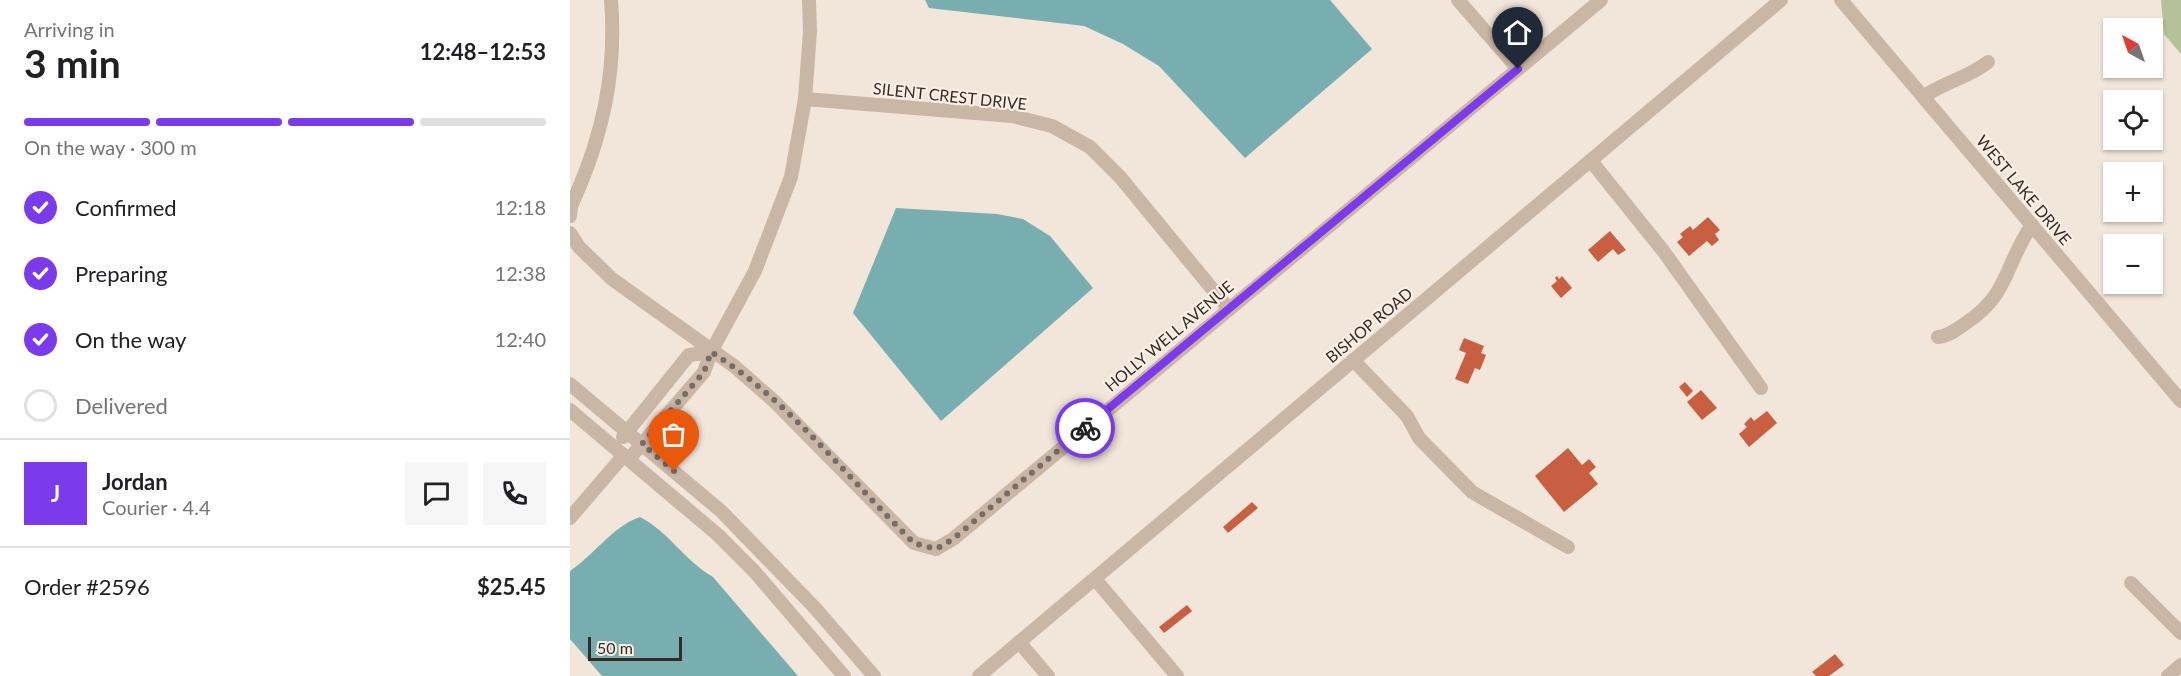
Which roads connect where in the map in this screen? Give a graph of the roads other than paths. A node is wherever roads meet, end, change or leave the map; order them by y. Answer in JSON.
{"nodes":[{"id":1,"x":611,"y":0,"type":"edge"},
{"id":2,"x":808,"y":0,"type":"edge"},
{"id":3,"x":1458,"y":0,"type":"edge"},
{"id":4,"x":1601,"y":0,"type":"edge"},
{"id":5,"x":1781,"y":0,"type":"edge"},
{"id":6,"x":1841,"y":0,"type":"edge"},
{"id":7,"x":1988,"y":62,"type":"dead end"},
{"id":8,"x":1518,"y":69,"type":"junction"},
{"id":9,"x":1923,"y":97,"type":"junction"},
{"id":10,"x":805,"y":99,"type":"junction"},
{"id":11,"x":1591,"y":161,"type":"junction"},
{"id":12,"x":570,"y":216,"type":"edge"},
{"id":13,"x":2032,"y":225,"type":"junction"},
{"id":14,"x":570,"y":233,"type":"edge"},
{"id":15,"x":1228,"y":308,"type":"junction"},
{"id":16,"x":1938,"y":337,"type":"dead end"},
{"id":17,"x":711,"y":352,"type":"junction"},
{"id":18,"x":1353,"y":360,"type":"junction"},
{"id":19,"x":570,"y":384,"type":"edge"},
{"id":20,"x":1761,"y":388,"type":"dead end"},
{"id":21,"x":2180,"y":399,"type":"edge"},
{"id":22,"x":570,"y":410,"type":"edge"},
{"id":23,"x":627,"y":432,"type":"junction"},
{"id":24,"x":642,"y":444,"type":"junction"},
{"id":25,"x":622,"y":454,"type":"junction"},
{"id":26,"x":570,"y":519,"type":"edge"},
{"id":27,"x":1568,"y":547,"type":"dead end"},
{"id":28,"x":1095,"y":579,"type":"junction"},
{"id":29,"x":2131,"y":583,"type":"dead end"},
{"id":30,"x":2181,"y":633,"type":"edge"},
{"id":31,"x":1019,"y":642,"type":"junction"},
{"id":32,"x":2181,"y":665,"type":"edge"},
{"id":33,"x":844,"y":676,"type":"edge"},
{"id":34,"x":874,"y":676,"type":"edge"},
{"id":35,"x":979,"y":676,"type":"edge"},
{"id":36,"x":1048,"y":676,"type":"edge"},
{"id":37,"x":1177,"y":676,"type":"edge"},
{"id":38,"x":2168,"y":676,"type":"edge"}],
"edges":[{"from":1,"to":12,"type":"street"},
{"from":2,"to":10,"type":"street"},
{"from":3,"to":8,"type":"street"},
{"from":4,"to":8,"type":"street","name":"HOLLY WELL AVENUE"},
{"from":5,"to":11,"type":"street","name":"BISHOP ROAD"},
{"from":6,"to":9,"type":"street","name":"WEST LAKE DRIVE"},
{"from":7,"to":9,"type":"street"},
{"from":8,"to":15,"type":"street","name":"HOLLY WELL AVENUE"},
{"from":9,"to":13,"type":"street","name":"WEST LAKE DRIVE"},
{"from":10,"to":15,"type":"street","name":"SILENT CREST DRIVE"},
{"from":10,"to":17,"type":"street"},
{"from":11,"to":18,"type":"street","name":"BISHOP ROAD"},
{"from":11,"to":20,"type":"street"},
{"from":13,"to":16,"type":"street"},
{"from":13,"to":21,"type":"street","name":"WEST LAKE DRIVE"},
{"from":14,"to":17,"type":"street"},
{"from":15,"to":17,"type":"street","name":"HOLLY WELL AVENUE"},
{"from":17,"to":23,"type":"street"},
{"from":17,"to":24,"type":"street"},
{"from":18,"to":27,"type":"street"},
{"from":18,"to":28,"type":"street","name":"BISHOP ROAD"},
{"from":19,"to":23,"type":"street"},
{"from":22,"to":25,"type":"street"},
{"from":23,"to":24,"type":"street"},
{"from":23,"to":25,"type":"street"},
{"from":24,"to":25,"type":"street"},
{"from":24,"to":34,"type":"street"},
{"from":25,"to":26,"type":"street"},
{"from":25,"to":33,"type":"street"},
{"from":28,"to":31,"type":"street","name":"BISHOP ROAD"},
{"from":28,"to":37,"type":"street"},
{"from":29,"to":30,"type":"street"},
{"from":31,"to":35,"type":"street","name":"BISHOP ROAD"},
{"from":31,"to":36,"type":"street"},
{"from":32,"to":38,"type":"street"}]}
